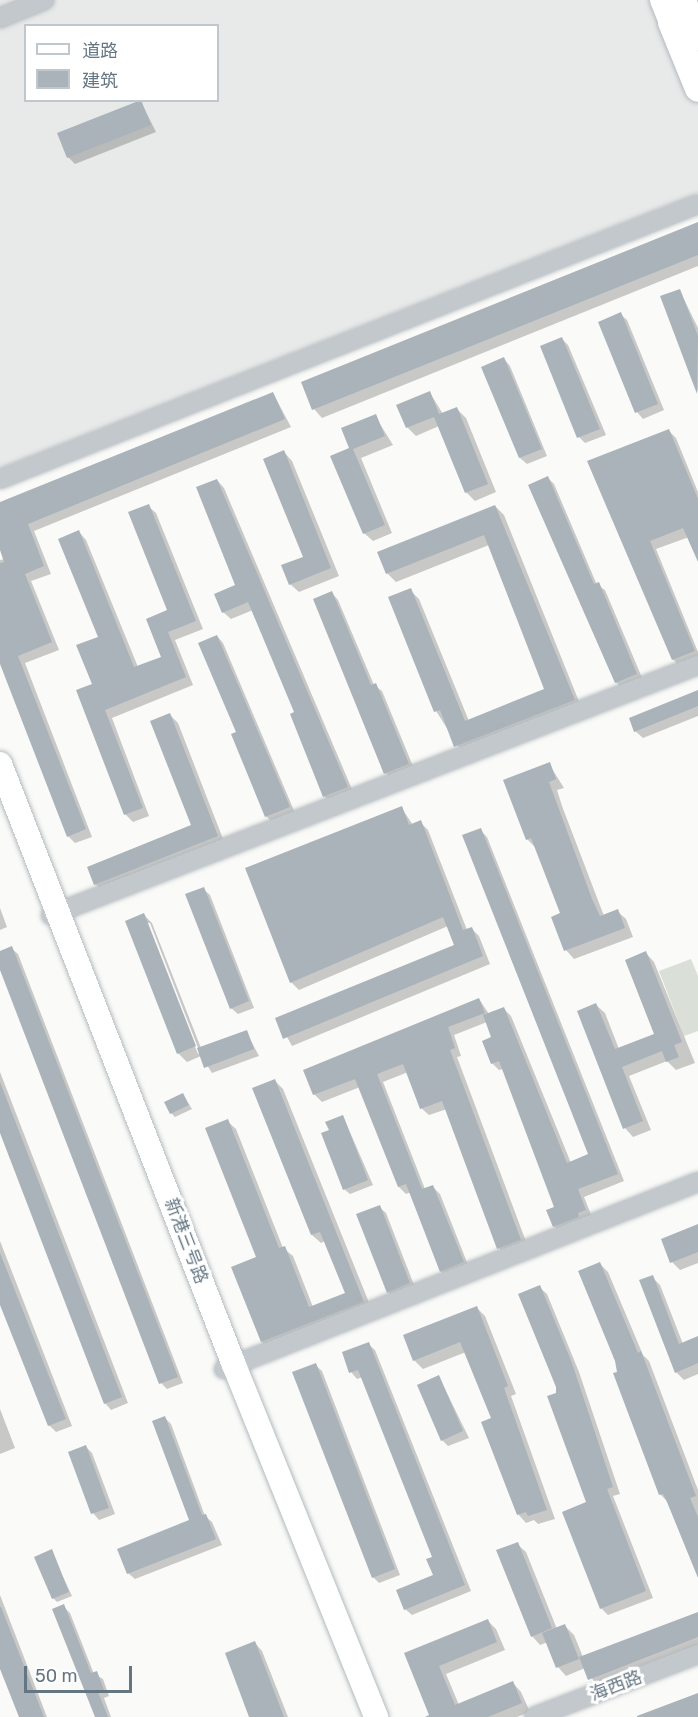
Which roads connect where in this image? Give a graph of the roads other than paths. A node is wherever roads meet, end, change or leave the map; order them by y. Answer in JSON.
{"nodes":[{"id":1,"x":44,"y":0,"type":"edge"},
{"id":2,"x":681,"y":15,"type":"edge"},
{"id":3,"x":0,"y":18,"type":"edge"},
{"id":4,"x":698,"y":88,"type":"edge"},
{"id":5,"x":698,"y":204,"type":"edge"},
{"id":6,"x":0,"y":479,"type":"edge"},
{"id":7,"x":698,"y":665,"type":"edge"},
{"id":8,"x":0,"y":764,"type":"edge"},
{"id":9,"x":0,"y":786,"type":"edge"},
{"id":10,"x":55,"y":913,"type":"junction"},
{"id":11,"x":698,"y":1182,"type":"edge"},
{"id":12,"x":229,"y":1367,"type":"junction"},
{"id":13,"x":698,"y":1654,"type":"edge"},
{"id":14,"x":698,"y":1664,"type":"edge"},
{"id":15,"x":361,"y":1717,"type":"edge"},
{"id":16,"x":376,"y":1717,"type":"edge"},
{"id":17,"x":534,"y":1717,"type":"edge"},
{"id":18,"x":560,"y":1717,"type":"edge"}],
"edges":[{"from":1,"to":3,"type":"street"},
{"from":2,"to":4,"type":"main road"},
{"from":5,"to":6,"type":"street"},
{"from":7,"to":10,"type":"street"},
{"from":8,"to":10,"type":"street","name":"新港三号路"},
{"from":9,"to":10,"type":"street","name":"新港三号路"},
{"from":10,"to":12,"type":"street","name":"新港三号路"},
{"from":11,"to":12,"type":"street"},
{"from":12,"to":15,"type":"street","name":"新港三号路"},
{"from":12,"to":16,"type":"street","name":"新港三号路"},
{"from":13,"to":17,"type":"street","name":"海西路"},
{"from":14,"to":18,"type":"street","name":"海西路"}]}
